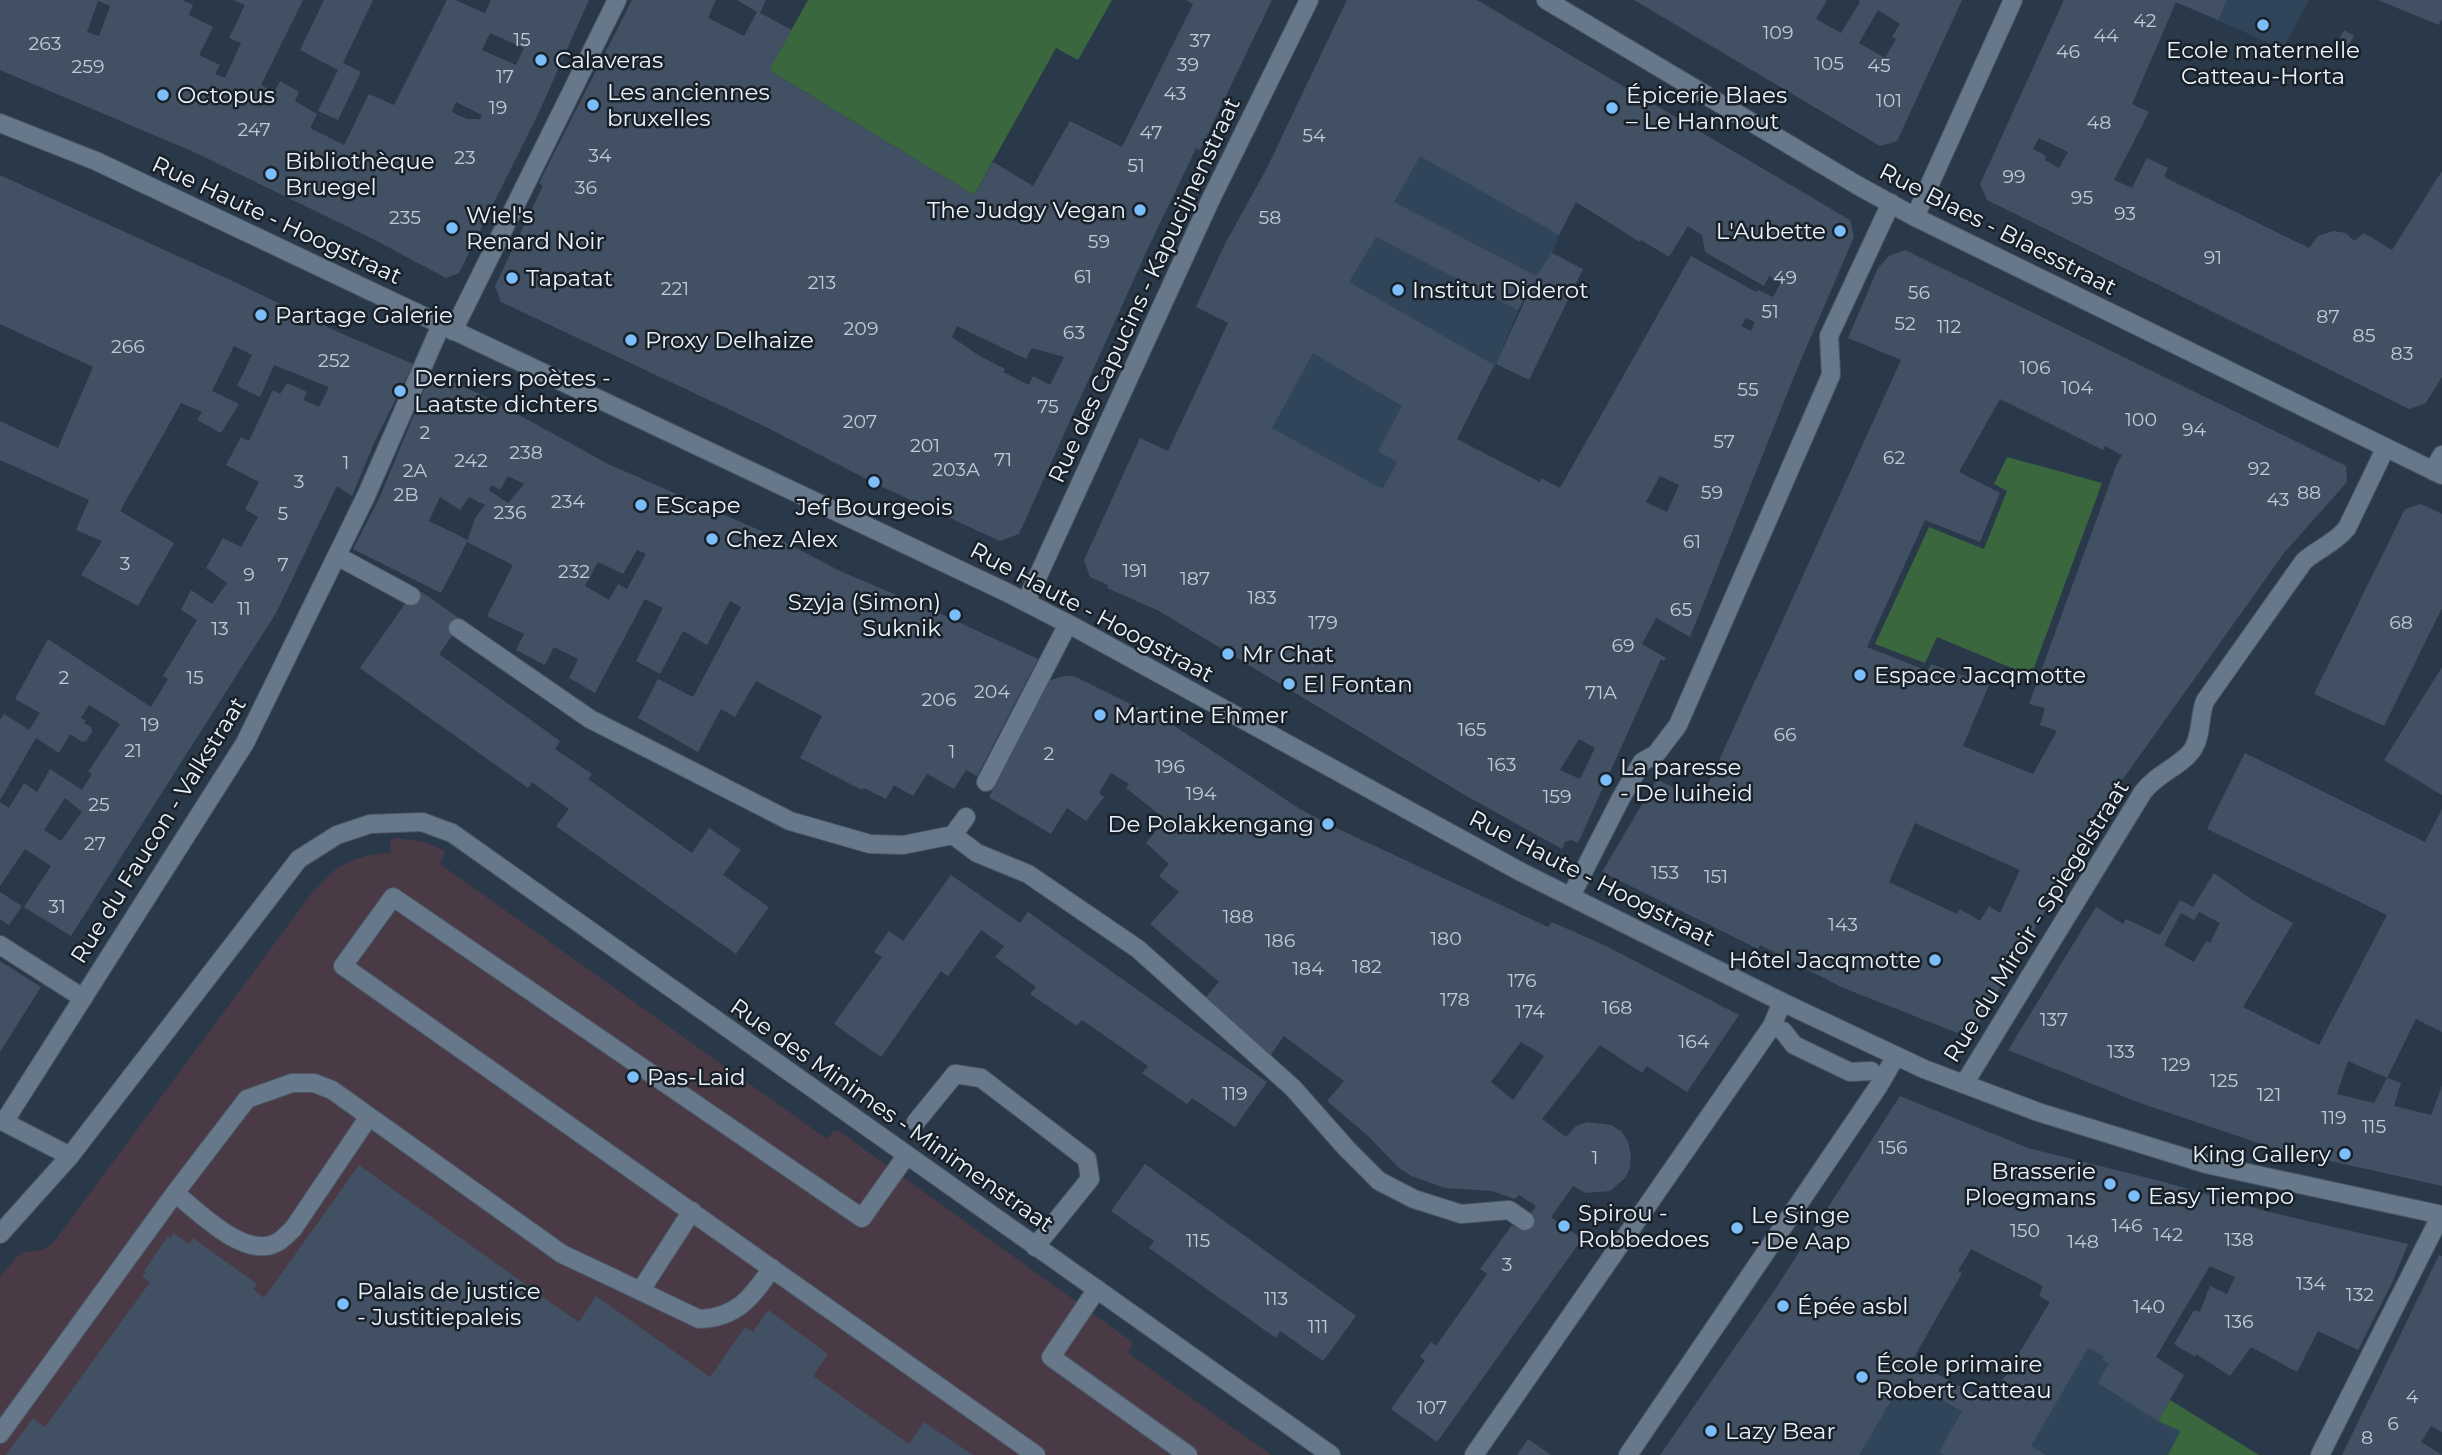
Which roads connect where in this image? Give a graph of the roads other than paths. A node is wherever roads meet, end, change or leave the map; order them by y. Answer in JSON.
{"nodes":[{"id":1,"x":617,"y":0,"type":"edge"},
{"id":2,"x":1309,"y":0,"type":"edge"},
{"id":3,"x":1546,"y":0,"type":"edge"},
{"id":4,"x":2013,"y":0,"type":"edge"},
{"id":5,"x":0,"y":123,"type":"edge"},
{"id":6,"x":1891,"y":203,"type":"junction"},
{"id":7,"x":1915,"y":217,"type":"junction"},
{"id":8,"x":447,"y":328,"type":"junction"},
{"id":9,"x":2385,"y":449,"type":"junction"},
{"id":10,"x":2439,"y":467,"type":"edge"},
{"id":11,"x":337,"y":556,"type":"junction"},
{"id":12,"x":411,"y":596,"type":"dead end"},
{"id":13,"x":1026,"y":601,"type":"junction"},
{"id":14,"x":1068,"y":624,"type":"junction"},
{"id":15,"x":458,"y":628,"type":"dead end"},
{"id":16,"x":986,"y":782,"type":"dead end"},
{"id":17,"x":966,"y":817,"type":"dead end"},
{"id":18,"x":953,"y":835,"type":"junction"},
{"id":19,"x":1571,"y":896,"type":"junction"},
{"id":20,"x":0,"y":945,"type":"edge"},
{"id":21,"x":83,"y":998,"type":"junction"},
{"id":22,"x":1782,"y":1002,"type":"junction"},
{"id":23,"x":1783,"y":1031,"type":"dead end"},
{"id":24,"x":1896,"y":1056,"type":"junction"},
{"id":25,"x":1871,"y":1071,"type":"dead end"},
{"id":26,"x":1964,"y":1084,"type":"junction"},
{"id":27,"x":368,"y":1118,"type":"junction"},
{"id":28,"x":2,"y":1121,"type":"edge"},
{"id":29,"x":916,"y":1122,"type":"dead end"},
{"id":30,"x":70,"y":1156,"type":"junction"},
{"id":31,"x":906,"y":1156,"type":"junction"},
{"id":32,"x":175,"y":1193,"type":"junction"},
{"id":33,"x":692,"y":1211,"type":"junction"},
{"id":34,"x":2442,"y":1215,"type":"edge"},
{"id":35,"x":1525,"y":1221,"type":"dead end"},
{"id":36,"x":0,"y":1234,"type":"edge"},
{"id":37,"x":1035,"y":1247,"type":"junction"},
{"id":38,"x":772,"y":1268,"type":"junction"},
{"id":39,"x":1097,"y":1289,"type":"junction"},
{"id":40,"x":641,"y":1290,"type":"junction"},
{"id":41,"x":0,"y":1434,"type":"edge"},
{"id":42,"x":1032,"y":1454,"type":"edge"},
{"id":43,"x":1188,"y":1455,"type":"edge"},
{"id":44,"x":1331,"y":1455,"type":"edge"},
{"id":45,"x":1474,"y":1455,"type":"edge"},
{"id":46,"x":1628,"y":1455,"type":"edge"},
{"id":47,"x":2320,"y":1455,"type":"edge"}],
"edges":[{"from":1,"to":8,"type":"street","name":"Rue du Faucon - Valkstraat"},
{"from":2,"to":13,"type":"street","name":"Rue des Capucins - Kapucijnenstraat"},
{"from":3,"to":6,"type":"street","name":"Rue Blaes - Blaesstraat"},
{"from":4,"to":7,"type":"street"},
{"from":5,"to":8,"type":"street","name":"Rue Haute - Hoogstraat"},
{"from":6,"to":7,"type":"street","name":"Rue Blaes - Blaesstraat"},
{"from":6,"to":19,"type":"street"},
{"from":7,"to":9,"type":"street","name":"Rue Blaes - Blaesstraat"},
{"from":8,"to":11,"type":"street","name":"Rue du Faucon - Valkstraat"},
{"from":8,"to":13,"type":"street","name":"Rue Haute - Hoogstraat"},
{"from":9,"to":10,"type":"street","name":"Rue Blaes - Blaesstraat"},
{"from":9,"to":26,"type":"street","name":"Rue du Miroir - Spiegelstraat"},
{"from":11,"to":12,"type":"street"},
{"from":11,"to":21,"type":"street","name":"Rue du Faucon - Valkstraat"},
{"from":13,"to":14,"type":"street","name":"Rue Haute - Hoogstraat"},
{"from":14,"to":16,"type":"street"},
{"from":14,"to":19,"type":"street","name":"Rue Haute - Hoogstraat"},
{"from":15,"to":18,"type":"street"},
{"from":17,"to":18,"type":"street"},
{"from":18,"to":35,"type":"street"},
{"from":19,"to":22,"type":"street","name":"Rue Haute - Hoogstraat"},
{"from":20,"to":21,"type":"street"},
{"from":21,"to":28,"type":"street","name":"Rue du Faucon - Valkstraat"},
{"from":22,"to":24,"type":"street","name":"Rue Haute - Hoogstraat"},
{"from":22,"to":45,"type":"street"},
{"from":23,"to":25,"type":"street"},
{"from":24,"to":26,"type":"street","name":"Rue Haute - Hoogstraat"},
{"from":24,"to":46,"type":"street"},
{"from":26,"to":34,"type":"street","name":"Rue Haute - Hoogstraat"},
{"from":27,"to":32,"type":"street"},
{"from":27,"to":32,"type":"street"},
{"from":27,"to":40,"type":"street"},
{"from":28,"to":30,"type":"street"},
{"from":29,"to":37,"type":"street"},
{"from":30,"to":31,"type":"street","name":"Rue des Minimes - Minimenstraat"},
{"from":30,"to":36,"type":"street"},
{"from":31,"to":33,"type":"street"},
{"from":31,"to":37,"type":"street","name":"Rue des Minimes - Minimenstraat"},
{"from":32,"to":41,"type":"street"},
{"from":33,"to":38,"type":"street"},
{"from":33,"to":40,"type":"street"},
{"from":34,"to":47,"type":"street"},
{"from":37,"to":39,"type":"street","name":"Rue des Minimes - Minimenstraat"},
{"from":38,"to":40,"type":"street"},
{"from":38,"to":42,"type":"street"},
{"from":39,"to":43,"type":"street"},
{"from":39,"to":44,"type":"street","name":"Rue des Minimes - Minimenstraat"}]}
